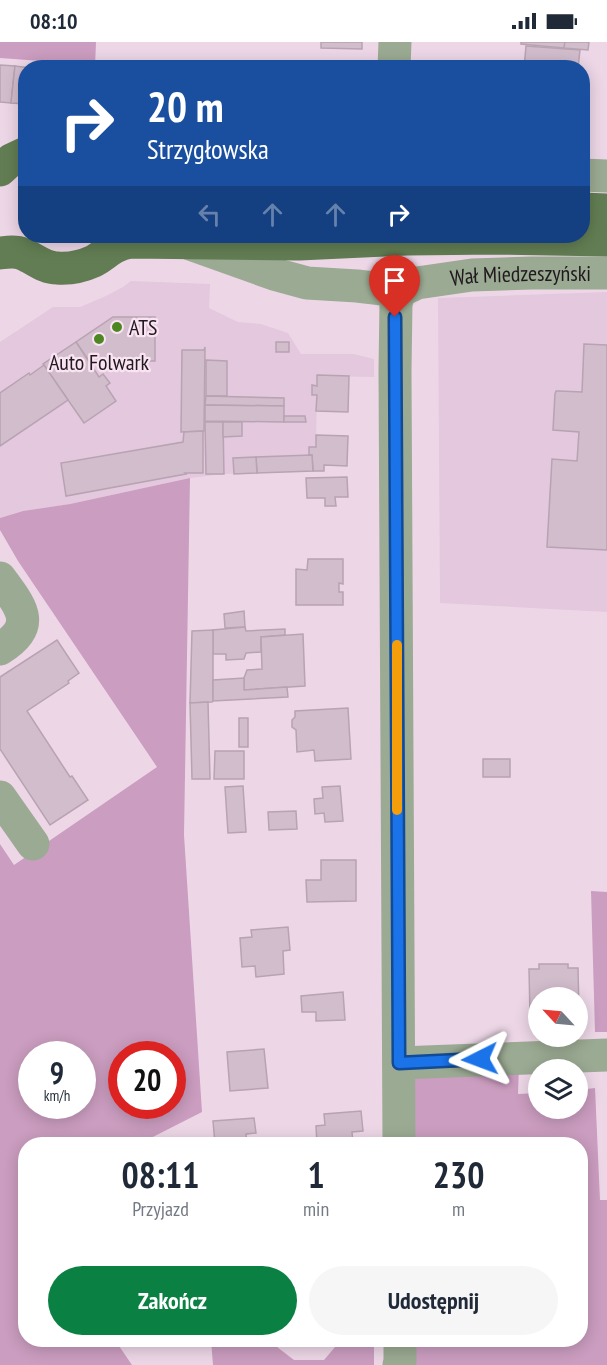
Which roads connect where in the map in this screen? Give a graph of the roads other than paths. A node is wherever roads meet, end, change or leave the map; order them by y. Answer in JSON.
{"nodes":[{"id":1,"x":395,"y":42,"type":"edge"},
{"id":2,"x":394,"y":60,"type":"edge"},
{"id":3,"x":590,"y":175,"type":"edge"},
{"id":4,"x":607,"y":176,"type":"edge"},
{"id":5,"x":590,"y":209,"type":"edge"},
{"id":6,"x":607,"y":210,"type":"edge"},
{"id":7,"x":590,"y":240,"type":"edge"},
{"id":8,"x":607,"y":240,"type":"edge"},
{"id":9,"x":110,"y":243,"type":"edge"},
{"id":10,"x":189,"y":243,"type":"joint"},
{"id":11,"x":316,"y":243,"type":"edge"},
{"id":12,"x":4,"y":246,"type":"edge"},
{"id":13,"x":607,"y":273,"type":"edge"},
{"id":14,"x":400,"y":291,"type":"junction"},
{"id":15,"x":0,"y":578,"type":"edge"},
{"id":16,"x":0,"y":649,"type":"edge"},
{"id":17,"x":0,"y":797,"type":"edge"},
{"id":18,"x":33,"y":844,"type":"dead end"},
{"id":19,"x":607,"y":1055,"type":"edge"},
{"id":20,"x":399,"y":1063,"type":"junction"},
{"id":21,"x":399,"y":1137,"type":"edge"}],
"edges":[{"from":1,"to":2,"type":"street"},
{"from":3,"to":4,"type":"street"},
{"from":5,"to":6,"type":"main road"},
{"from":7,"to":8,"type":"main road","name":"Wał Miedzeszyński"},
{"from":9,"to":12,"type":"main road","name":"Wał Miedzeszyński"},
{"from":10,"to":11,"type":"main road","name":"Wał Miedzeszyński"},
{"from":10,"to":14,"type":"street"},
{"from":13,"to":14,"type":"street","name":"Wał Miedzeszyński"},
{"from":14,"to":20,"type":"street"},
{"from":15,"to":16,"type":"street"},
{"from":17,"to":18,"type":"street"},
{"from":19,"to":20,"type":"street"},
{"from":20,"to":21,"type":"street"}]}
